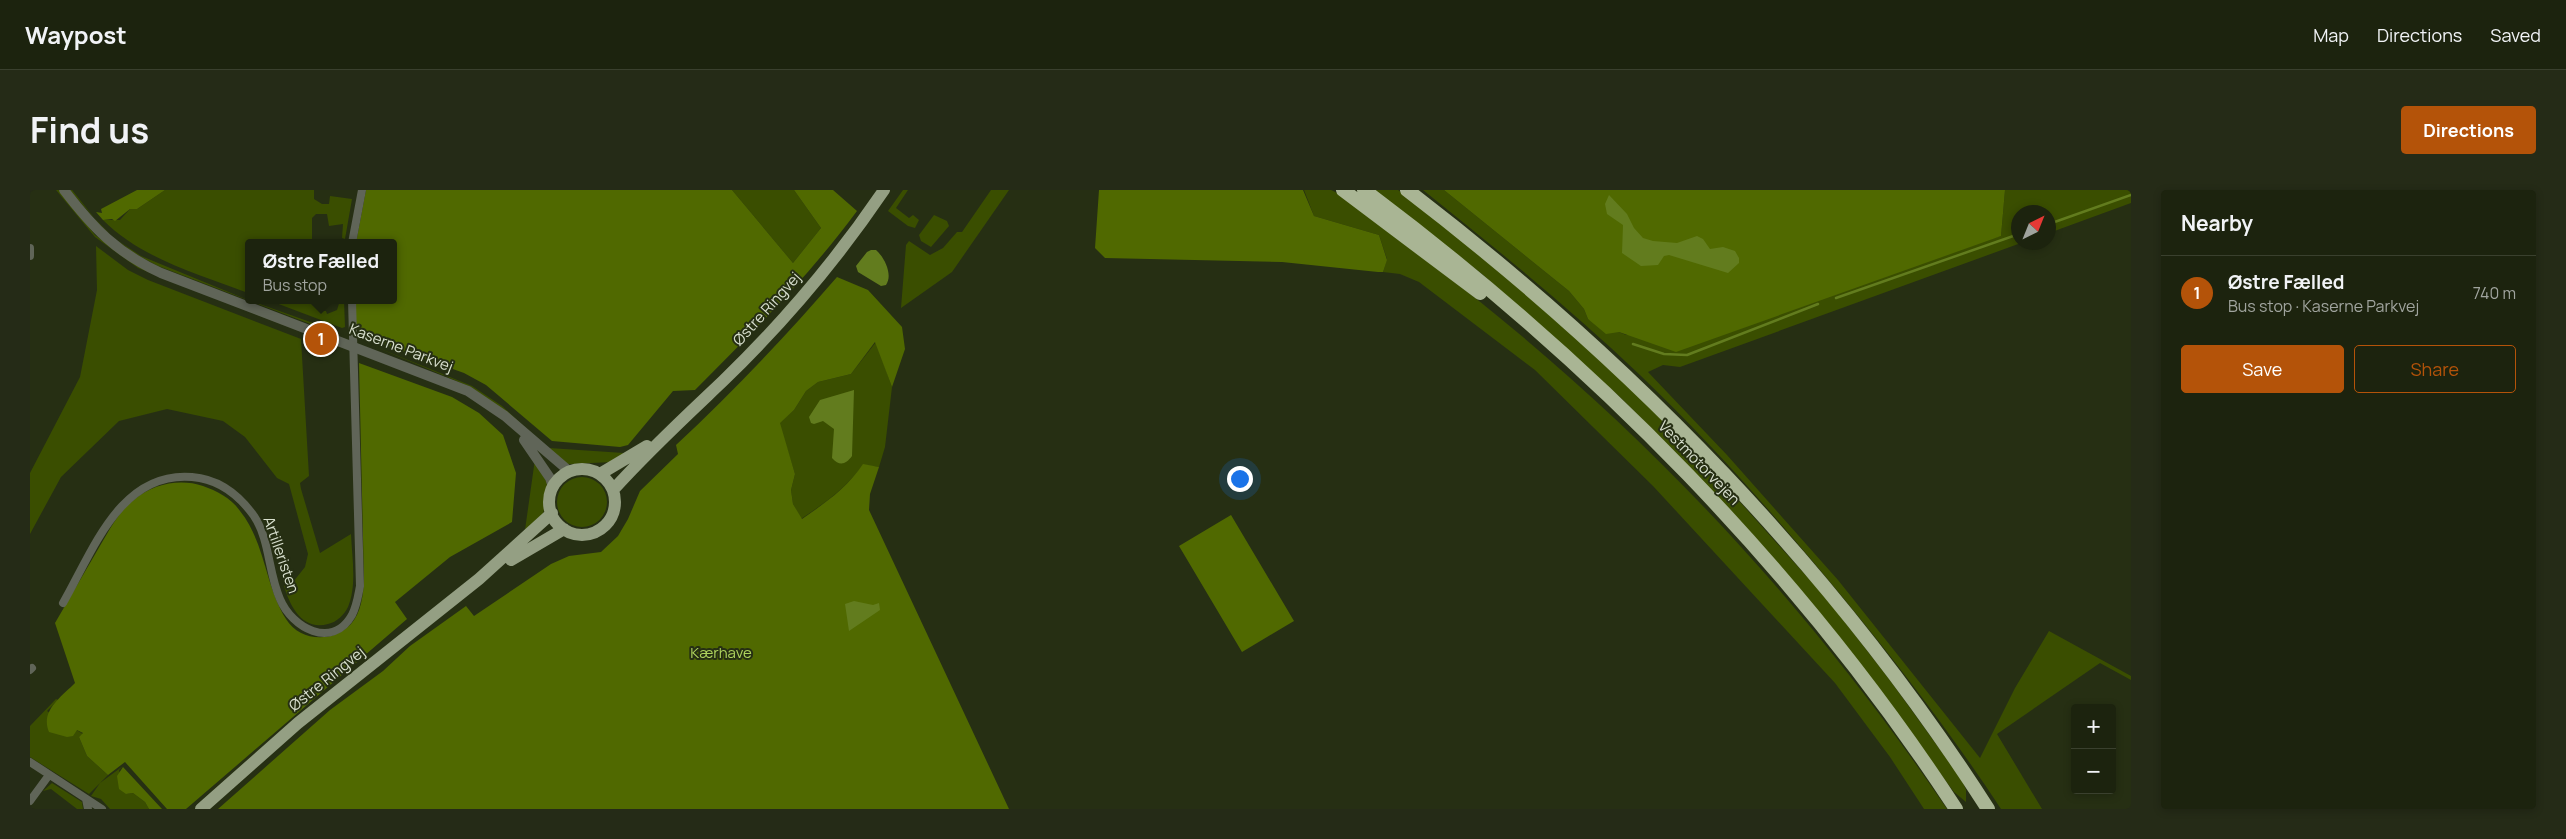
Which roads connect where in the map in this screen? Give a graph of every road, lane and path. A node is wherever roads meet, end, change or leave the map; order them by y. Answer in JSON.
{"nodes":[{"id":1,"x":64,"y":190,"type":"edge"},
{"id":2,"x":362,"y":190,"type":"edge"},
{"id":3,"x":884,"y":190,"type":"edge"},
{"id":4,"x":1343,"y":190,"type":"edge"},
{"id":5,"x":1364,"y":190,"type":"edge"},
{"id":6,"x":1407,"y":190,"type":"edge"},
{"id":7,"x":353,"y":239,"type":"edge"},
{"id":8,"x":30,"y":248,"type":"edge"},
{"id":9,"x":30,"y":256,"type":"edge"},
{"id":10,"x":352,"y":304,"type":"edge"},
{"id":11,"x":353,"y":346,"type":"junction"},
{"id":12,"x":517,"y":429,"type":"junction"},
{"id":13,"x":661,"y":437,"type":"junction"},
{"id":14,"x":1653,"y":438,"type":"junction"},
{"id":15,"x":569,"y":472,"type":"junction"},
{"id":16,"x":600,"y":474,"type":"junction"},
{"id":17,"x":553,"y":487,"type":"junction"},
{"id":18,"x":613,"y":490,"type":"junction"},
{"id":19,"x":552,"y":513,"type":"junction"},
{"id":20,"x":564,"y":529,"type":"junction"},
{"id":21,"x":478,"y":579,"type":"junction"},
{"id":22,"x":63,"y":603,"type":"dead end"},
{"id":23,"x":30,"y":762,"type":"edge"},
{"id":24,"x":48,"y":775,"type":"junction"},
{"id":25,"x":86,"y":799,"type":"junction"},
{"id":26,"x":30,"y":801,"type":"edge"},
{"id":27,"x":88,"y":809,"type":"edge"},
{"id":28,"x":102,"y":809,"type":"edge"},
{"id":29,"x":201,"y":809,"type":"edge"},
{"id":30,"x":1956,"y":809,"type":"edge"},
{"id":31,"x":1988,"y":809,"type":"edge"}],
"edges":[{"from":1,"to":11,"type":"street","name":"Kaserne Parkvej"},
{"from":2,"to":7,"type":"street"},
{"from":3,"to":13,"type":"main road","name":"Østre Ringvej"},
{"from":4,"to":14,"type":"highway"},
{"from":5,"to":14,"type":"highway","name":"Vestmotorvejen"},
{"from":6,"to":31,"type":"highway","name":"Vestmotorvejen"},
{"from":8,"to":9,"type":"street"},
{"from":10,"to":11,"type":"street","name":"Artilleristen"},
{"from":11,"to":12,"type":"street","name":"Kaserne Parkvej"},
{"from":11,"to":22,"type":"street","name":"Artilleristen"},
{"from":12,"to":15,"type":"street","name":"Kaserne Parkvej"},
{"from":12,"to":17,"type":"street","name":"Kaserne Parkvej"},
{"from":13,"to":16,"type":"main road","name":"Østre Ringvej"},
{"from":13,"to":18,"type":"main road","name":"Østre Ringvej"},
{"from":14,"to":30,"type":"highway","name":"Vestmotorvejen"},
{"from":15,"to":16,"type":"main road"},
{"from":15,"to":17,"type":"main road"},
{"from":16,"to":18,"type":"main road"},
{"from":17,"to":19,"type":"main road"},
{"from":18,"to":20,"type":"main road"},
{"from":19,"to":20,"type":"main road"},
{"from":19,"to":21,"type":"main road","name":"Østre Ringvej"},
{"from":20,"to":21,"type":"main road","name":"Østre Ringvej"},
{"from":21,"to":29,"type":"main road","name":"Østre Ringvej"},
{"from":23,"to":24,"type":"street"},
{"from":24,"to":25,"type":"street"},
{"from":24,"to":26,"type":"street"},
{"from":25,"to":27,"type":"street"},
{"from":25,"to":28,"type":"street"}]}
